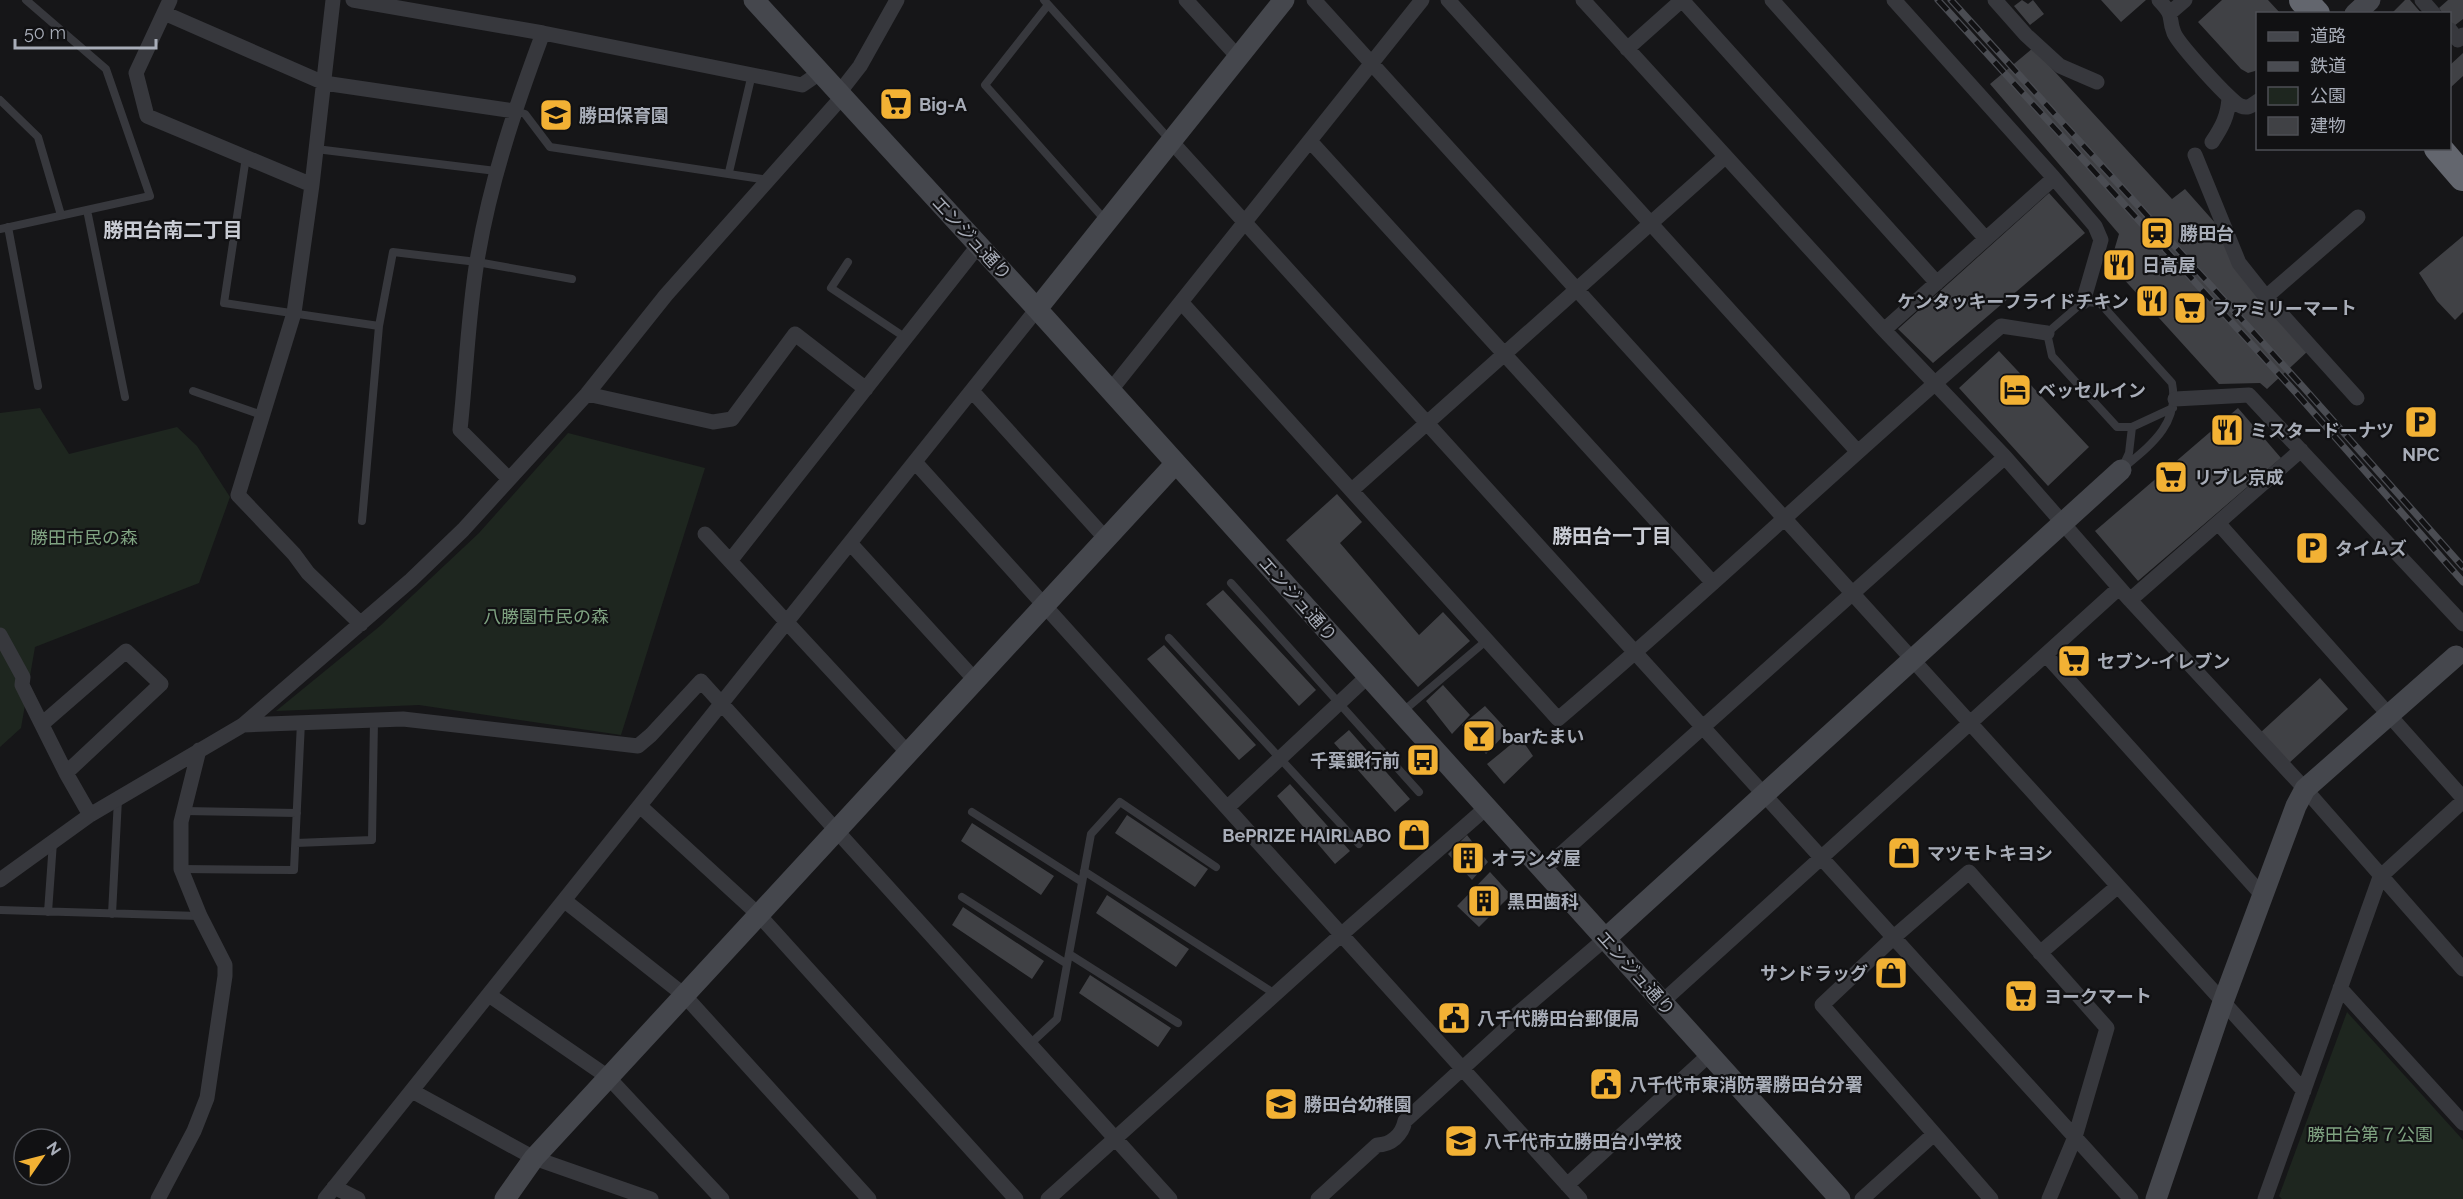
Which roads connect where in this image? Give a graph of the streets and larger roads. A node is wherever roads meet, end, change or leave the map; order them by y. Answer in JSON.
{"nodes":[{"id":1,"x":333,"y":0,"type":"edge"},
{"id":2,"x":353,"y":0,"type":"edge"},
{"id":3,"x":754,"y":0,"type":"edge"},
{"id":4,"x":897,"y":0,"type":"edge"},
{"id":5,"x":1186,"y":0,"type":"edge"},
{"id":6,"x":1284,"y":0,"type":"edge"},
{"id":7,"x":1314,"y":0,"type":"edge"},
{"id":8,"x":1422,"y":0,"type":"edge"},
{"id":9,"x":1448,"y":0,"type":"edge"},
{"id":10,"x":1583,"y":0,"type":"edge"},
{"id":11,"x":1682,"y":0,"type":"edge"},
{"id":12,"x":1772,"y":0,"type":"edge"},
{"id":13,"x":1893,"y":0,"type":"edge"},
{"id":14,"x":1995,"y":0,"type":"edge"},
{"id":15,"x":2159,"y":0,"type":"edge"},
{"id":16,"x":2186,"y":0,"type":"edge"},
{"id":17,"x":2303,"y":0,"type":"edge"},
{"id":18,"x":2370,"y":0,"type":"edge"},
{"id":19,"x":2422,"y":0,"type":"edge"},
{"id":20,"x":167,"y":7,"type":"edge"},
{"id":21,"x":2171,"y":12,"type":"junction"},
{"id":22,"x":2314,"y":12,"type":"edge"},
{"id":23,"x":2357,"y":12,"type":"edge"},
{"id":24,"x":2432,"y":12,"type":"edge"},
{"id":25,"x":2451,"y":31,"type":"edge"},
{"id":26,"x":543,"y":33,"type":"junction"},
{"id":27,"x":2463,"y":35,"type":"edge"},
{"id":28,"x":1627,"y":49,"type":"junction"},
{"id":29,"x":1238,"y":57,"type":"junction"},
{"id":30,"x":1372,"y":64,"type":"junction"},
{"id":31,"x":821,"y":72,"type":"junction"},
{"id":32,"x":2097,"y":82,"type":"dead end"},
{"id":33,"x":324,"y":83,"type":"junction"},
{"id":34,"x":841,"y":95,"type":"junction"},
{"id":35,"x":2229,"y":98,"type":"junction"},
{"id":36,"x":2256,"y":102,"type":"edge"},
{"id":37,"x":514,"y":111,"type":"junction"},
{"id":38,"x":1171,"y":141,"type":"junction"},
{"id":39,"x":1310,"y":141,"type":"junction"},
{"id":40,"x":2212,"y":142,"type":"dead end"},
{"id":41,"x":2440,"y":150,"type":"edge"},
{"id":42,"x":2195,"y":155,"type":"dead end"},
{"id":43,"x":1725,"y":157,"type":"junction"},
{"id":44,"x":2463,"y":177,"type":"edge"},
{"id":45,"x":2054,"y":178,"type":"junction"},
{"id":46,"x":312,"y":185,"type":"junction"},
{"id":47,"x":2358,"y":217,"type":"dead end"},
{"id":48,"x":1246,"y":224,"type":"junction"},
{"id":49,"x":1650,"y":224,"type":"junction"},
{"id":50,"x":1986,"y":239,"type":"junction"},
{"id":51,"x":978,"y":246,"type":"junction"},
{"id":52,"x":1937,"y":283,"type":"junction"},
{"id":53,"x":1576,"y":290,"type":"junction"},
{"id":54,"x":2266,"y":297,"type":"junction"},
{"id":55,"x":2083,"y":302,"type":"road end"},
{"id":56,"x":1182,"y":303,"type":"junction"},
{"id":57,"x":1037,"y":309,"type":"junction"},
{"id":58,"x":1884,"y":330,"type":"junction"},
{"id":59,"x":2047,"y":333,"type":"road end"},
{"id":60,"x":1504,"y":355,"type":"junction"},
{"id":61,"x":1934,"y":383,"type":"junction"},
{"id":62,"x":866,"y":389,"type":"junction"},
{"id":63,"x":972,"y":391,"type":"junction"},
{"id":64,"x":1110,"y":392,"type":"junction"},
{"id":65,"x":587,"y":394,"type":"junction"},
{"id":66,"x":2357,"y":398,"type":"dead end"},
{"id":67,"x":2174,"y":404,"type":"road end"},
{"id":68,"x":1428,"y":423,"type":"junction"},
{"id":69,"x":2301,"y":450,"type":"junction"},
{"id":70,"x":1858,"y":452,"type":"junction"},
{"id":71,"x":2005,"y":457,"type":"junction"},
{"id":72,"x":915,"y":462,"type":"junction"},
{"id":73,"x":1176,"y":463,"type":"junction"},
{"id":74,"x":2121,"y":470,"type":"road end"},
{"id":75,"x":509,"y":479,"type":"junction"},
{"id":76,"x":1353,"y":490,"type":"junction"},
{"id":77,"x":1784,"y":518,"type":"junction"},
{"id":78,"x":2062,"y":522,"type":"junction"},
{"id":79,"x":2219,"y":524,"type":"junction"},
{"id":80,"x":705,"y":534,"type":"dead end"},
{"id":81,"x":1107,"y":540,"type":"junction"},
{"id":82,"x":850,"y":543,"type":"junction"},
{"id":83,"x":730,"y":561,"type":"junction"},
{"id":84,"x":1713,"y":583,"type":"junction"},
{"id":85,"x":1852,"y":593,"type":"junction"},
{"id":86,"x":2124,"y":594,"type":"junction"},
{"id":87,"x":1045,"y":607,"type":"junction"},
{"id":88,"x":361,"y":624,"type":"junction"},
{"id":89,"x":787,"y":624,"type":"junction"},
{"id":90,"x":2463,"y":624,"type":"edge"},
{"id":91,"x":0,"y":635,"type":"edge"},
{"id":92,"x":1636,"y":653,"type":"junction"},
{"id":93,"x":2460,"y":654,"type":"edge"},
{"id":94,"x":2046,"y":655,"type":"junction"},
{"id":95,"x":1913,"y":660,"type":"junction"},
{"id":96,"x":1367,"y":677,"type":"junction"},
{"id":97,"x":976,"y":681,"type":"junction"},
{"id":98,"x":722,"y":704,"type":"junction"},
{"id":99,"x":2390,"y":714,"type":"junction"},
{"id":100,"x":1970,"y":723,"type":"junction"},
{"id":101,"x":42,"y":724,"type":"junction"},
{"id":102,"x":243,"y":725,"type":"junction"},
{"id":103,"x":1703,"y":727,"type":"junction"},
{"id":104,"x":199,"y":750,"type":"junction"},
{"id":105,"x":908,"y":753,"type":"junction"},
{"id":106,"x":66,"y":773,"type":"junction"},
{"id":107,"x":2305,"y":789,"type":"junction"},
{"id":108,"x":1762,"y":795,"type":"junction"},
{"id":109,"x":2463,"y":800,"type":"edge"},
{"id":110,"x":640,"y":806,"type":"junction"},
{"id":111,"x":1228,"y":807,"type":"junction"},
{"id":112,"x":1486,"y":808,"type":"junction"},
{"id":113,"x":90,"y":814,"type":"junction"},
{"id":114,"x":837,"y":830,"type":"junction"},
{"id":115,"x":1822,"y":858,"type":"junction"},
{"id":116,"x":1543,"y":870,"type":"junction"},
{"id":117,"x":2380,"y":877,"type":"junction"},
{"id":118,"x":0,"y":880,"type":"edge"},
{"id":119,"x":2118,"y":886,"type":"junction"},
{"id":120,"x":2263,"y":896,"type":"junction"},
{"id":121,"x":565,"y":901,"type":"junction"},
{"id":122,"x":759,"y":915,"type":"junction"},
{"id":123,"x":1342,"y":934,"type":"junction"},
{"id":124,"x":1894,"y":937,"type":"junction"},
{"id":125,"x":1605,"y":939,"type":"junction"},
{"id":126,"x":2040,"y":953,"type":"junction"},
{"id":127,"x":2463,"y":969,"type":"edge"},
{"id":128,"x":2340,"y":988,"type":"junction"},
{"id":129,"x":489,"y":995,"type":"junction"},
{"id":130,"x":684,"y":995,"type":"junction"},
{"id":131,"x":1662,"y":1002,"type":"junction"},
{"id":132,"x":2223,"y":1002,"type":"junction"},
{"id":133,"x":1710,"y":1054,"type":"junction"},
{"id":134,"x":1462,"y":1068,"type":"junction"},
{"id":135,"x":608,"y":1077,"type":"junction"},
{"id":136,"x":412,"y":1091,"type":"junction"},
{"id":137,"x":2304,"y":1091,"type":"junction"},
{"id":138,"x":2463,"y":1123,"type":"edge"},
{"id":139,"x":1934,"y":1134,"type":"junction"},
{"id":140,"x":1114,"y":1137,"type":"junction"},
{"id":141,"x":2075,"y":1137,"type":"junction"},
{"id":142,"x":534,"y":1158,"type":"junction"},
{"id":143,"x":1567,"y":1185,"type":"junction"},
{"id":144,"x":329,"y":1193,"type":"edge"},
{"id":145,"x":2266,"y":1198,"type":"edge"},
{"id":146,"x":158,"y":1199,"type":"edge"},
{"id":147,"x":358,"y":1199,"type":"edge"},
{"id":148,"x":505,"y":1199,"type":"edge"},
{"id":149,"x":651,"y":1199,"type":"edge"},
{"id":150,"x":722,"y":1199,"type":"edge"},
{"id":151,"x":869,"y":1199,"type":"edge"},
{"id":152,"x":1016,"y":1199,"type":"edge"},
{"id":153,"x":1048,"y":1199,"type":"edge"},
{"id":154,"x":1170,"y":1199,"type":"edge"},
{"id":155,"x":1318,"y":1199,"type":"edge"},
{"id":156,"x":1580,"y":1199,"type":"edge"},
{"id":157,"x":1840,"y":1199,"type":"edge"},
{"id":158,"x":1862,"y":1199,"type":"edge"},
{"id":159,"x":1991,"y":1199,"type":"edge"},
{"id":160,"x":2049,"y":1199,"type":"edge"},
{"id":161,"x":2131,"y":1199,"type":"edge"},
{"id":162,"x":2156,"y":1199,"type":"edge"}],
"edges":[{"from":1,"to":33,"type":"street"},
{"from":2,"to":26,"type":"street"},
{"from":3,"to":31,"type":"street","name":"エンジュ通り"},
{"from":4,"to":34,"type":"street"},
{"from":5,"to":29,"type":"street"},
{"from":6,"to":29,"type":"street"},
{"from":7,"to":30,"type":"street"},
{"from":8,"to":30,"type":"street"},
{"from":9,"to":49,"type":"street"},
{"from":10,"to":28,"type":"street"},
{"from":11,"to":28,"type":"street"},
{"from":11,"to":52,"type":"street"},
{"from":12,"to":50,"type":"street"},
{"from":13,"to":45,"type":"street"},
{"from":14,"to":32,"type":"street"},
{"from":15,"to":21,"type":"street"},
{"from":16,"to":21,"type":"street"},
{"from":17,"to":22,"type":"highway"},
{"from":18,"to":23,"type":"street"},
{"from":19,"to":24,"type":"street"},
{"from":20,"to":33,"type":"street"},
{"from":20,"to":46,"type":"street"},
{"from":21,"to":35,"type":"street"},
{"from":25,"to":27,"type":"street"},
{"from":26,"to":31,"type":"street"},
{"from":26,"to":37,"type":"street"},
{"from":28,"to":43,"type":"street"},
{"from":29,"to":38,"type":"street"},
{"from":30,"to":39,"type":"street"},
{"from":30,"to":53,"type":"street"},
{"from":31,"to":34,"type":"street","name":"エンジュ通り"},
{"from":33,"to":37,"type":"street"},
{"from":33,"to":46,"type":"street"},
{"from":34,"to":51,"type":"street","name":"エンジュ通り"},
{"from":34,"to":65,"type":"street"},
{"from":35,"to":36,"type":"street"},
{"from":35,"to":40,"type":"street"},
{"from":37,"to":75,"type":"street"},
{"from":38,"to":48,"type":"street"},
{"from":38,"to":57,"type":"street"},
{"from":39,"to":48,"type":"street"},
{"from":39,"to":60,"type":"street"},
{"from":41,"to":44,"type":"highway"},
{"from":42,"to":54,"type":"street"},
{"from":43,"to":49,"type":"street"},
{"from":43,"to":58,"type":"street"},
{"from":45,"to":50,"type":"street"},
{"from":45,"to":55,"type":"street"},
{"from":46,"to":88,"type":"street"},
{"from":47,"to":54,"type":"street"},
{"from":48,"to":56,"type":"street"},
{"from":48,"to":68,"type":"street"},
{"from":49,"to":53,"type":"street"},
{"from":49,"to":70,"type":"street"},
{"from":50,"to":52,"type":"street"},
{"from":51,"to":57,"type":"street","name":"エンジュ通り"},
{"from":51,"to":62,"type":"street"},
{"from":52,"to":58,"type":"street"},
{"from":53,"to":60,"type":"street"},
{"from":53,"to":77,"type":"street"},
{"from":54,"to":66,"type":"street"},
{"from":56,"to":64,"type":"street"},
{"from":56,"to":76,"type":"street"},
{"from":57,"to":63,"type":"street"},
{"from":57,"to":64,"type":"street","name":"エンジュ通り"},
{"from":58,"to":61,"type":"street"},
{"from":59,"to":61,"type":"street"},
{"from":60,"to":68,"type":"street"},
{"from":60,"to":84,"type":"street"},
{"from":61,"to":70,"type":"street"},
{"from":61,"to":71,"type":"street"},
{"from":62,"to":65,"type":"street"},
{"from":62,"to":83,"type":"street"},
{"from":63,"to":72,"type":"street"},
{"from":63,"to":81,"type":"street"},
{"from":64,"to":73,"type":"street","name":"エンジュ通り"},
{"from":65,"to":75,"type":"street"},
{"from":67,"to":69,"type":"street"},
{"from":68,"to":76,"type":"street"},
{"from":68,"to":92,"type":"street"},
{"from":69,"to":79,"type":"street"},
{"from":69,"to":90,"type":"street"},
{"from":70,"to":77,"type":"street"},
{"from":71,"to":78,"type":"street"},
{"from":71,"to":85,"type":"street"},
{"from":72,"to":82,"type":"street"},
{"from":72,"to":87,"type":"street"},
{"from":73,"to":81,"type":"street"},
{"from":73,"to":96,"type":"street","name":"エンジュ通り"},
{"from":74,"to":78,"type":"street"},
{"from":75,"to":88,"type":"street"},
{"from":76,"to":92,"type":"street"},
{"from":77,"to":84,"type":"street"},
{"from":77,"to":85,"type":"street"},
{"from":78,"to":86,"type":"street"},
{"from":78,"to":95,"type":"street"},
{"from":79,"to":86,"type":"street"},
{"from":79,"to":99,"type":"street"},
{"from":80,"to":83,"type":"street"},
{"from":81,"to":87,"type":"street"},
{"from":82,"to":89,"type":"street"},
{"from":82,"to":97,"type":"street"},
{"from":83,"to":89,"type":"street"},
{"from":84,"to":92,"type":"street"},
{"from":85,"to":95,"type":"street"},
{"from":85,"to":103,"type":"street"},
{"from":86,"to":94,"type":"street"},
{"from":86,"to":107,"type":"street"},
{"from":87,"to":97,"type":"street"},
{"from":87,"to":111,"type":"street"},
{"from":88,"to":102,"type":"street"},
{"from":89,"to":98,"type":"street"},
{"from":89,"to":105,"type":"street"},
{"from":91,"to":101,"type":"street"},
{"from":92,"to":103,"type":"street"},
{"from":93,"to":99,"type":"street"},
{"from":94,"to":100,"type":"street"},
{"from":94,"to":120,"type":"street"},
{"from":95,"to":100,"type":"street"},
{"from":95,"to":108,"type":"street"},
{"from":96,"to":111,"type":"street"},
{"from":96,"to":112,"type":"street","name":"エンジュ通り"},
{"from":97,"to":105,"type":"street"},
{"from":98,"to":102,"type":"street"},
{"from":98,"to":110,"type":"street"},
{"from":98,"to":114,"type":"street"},
{"from":99,"to":107,"type":"street"},
{"from":99,"to":109,"type":"street"},
{"from":100,"to":115,"type":"street"},
{"from":100,"to":119,"type":"street"},
{"from":101,"to":106,"type":"street"},
{"from":101,"to":106,"type":"street"},
{"from":102,"to":104,"type":"street"},
{"from":103,"to":108,"type":"street"},
{"from":103,"to":116,"type":"street"},
{"from":104,"to":113,"type":"street"},
{"from":104,"to":146,"type":"street"},
{"from":105,"to":114,"type":"street"},
{"from":106,"to":113,"type":"street"},
{"from":107,"to":117,"type":"street"},
{"from":107,"to":120,"type":"street"},
{"from":108,"to":115,"type":"street"},
{"from":108,"to":125,"type":"street"},
{"from":109,"to":117,"type":"street"},
{"from":110,"to":121,"type":"street"},
{"from":110,"to":122,"type":"street"},
{"from":111,"to":123,"type":"street"},
{"from":112,"to":116,"type":"street","name":"エンジュ通り"},
{"from":112,"to":123,"type":"street"},
{"from":113,"to":118,"type":"street"},
{"from":114,"to":122,"type":"street"},
{"from":114,"to":140,"type":"street"},
{"from":115,"to":124,"type":"street"},
{"from":115,"to":131,"type":"street"},
{"from":116,"to":125,"type":"street","name":"エンジュ通り"},
{"from":117,"to":127,"type":"street"},
{"from":117,"to":128,"type":"street"},
{"from":119,"to":126,"type":"street"},
{"from":119,"to":132,"type":"street"},
{"from":120,"to":132,"type":"street"},
{"from":121,"to":129,"type":"street"},
{"from":121,"to":130,"type":"street"},
{"from":122,"to":130,"type":"street"},
{"from":122,"to":152,"type":"street"},
{"from":123,"to":134,"type":"street"},
{"from":123,"to":140,"type":"street"},
{"from":124,"to":126,"type":"street"},
{"from":124,"to":139,"type":"street"},
{"from":124,"to":141,"type":"street"},
{"from":125,"to":131,"type":"street","name":"エンジュ通り"},
{"from":125,"to":134,"type":"street"},
{"from":126,"to":141,"type":"street"},
{"from":128,"to":137,"type":"street"},
{"from":128,"to":138,"type":"street"},
{"from":129,"to":135,"type":"street"},
{"from":129,"to":136,"type":"street"},
{"from":130,"to":135,"type":"street"},
{"from":130,"to":151,"type":"street"},
{"from":131,"to":133,"type":"street","name":"エンジュ通り"},
{"from":132,"to":137,"type":"street"},
{"from":132,"to":162,"type":"street"},
{"from":133,"to":143,"type":"street"},
{"from":133,"to":157,"type":"street","name":"エンジュ通り"},
{"from":134,"to":143,"type":"street"},
{"from":134,"to":155,"type":"street"},
{"from":135,"to":142,"type":"street"},
{"from":135,"to":150,"type":"street"},
{"from":136,"to":142,"type":"street"},
{"from":136,"to":144,"type":"street"},
{"from":137,"to":145,"type":"street"},
{"from":139,"to":158,"type":"street"},
{"from":139,"to":159,"type":"street"},
{"from":140,"to":153,"type":"street"},
{"from":140,"to":154,"type":"street"},
{"from":141,"to":160,"type":"street"},
{"from":141,"to":161,"type":"street"},
{"from":142,"to":148,"type":"street"},
{"from":142,"to":149,"type":"street"},
{"from":143,"to":156,"type":"street"},
{"from":144,"to":147,"type":"street"}]}
